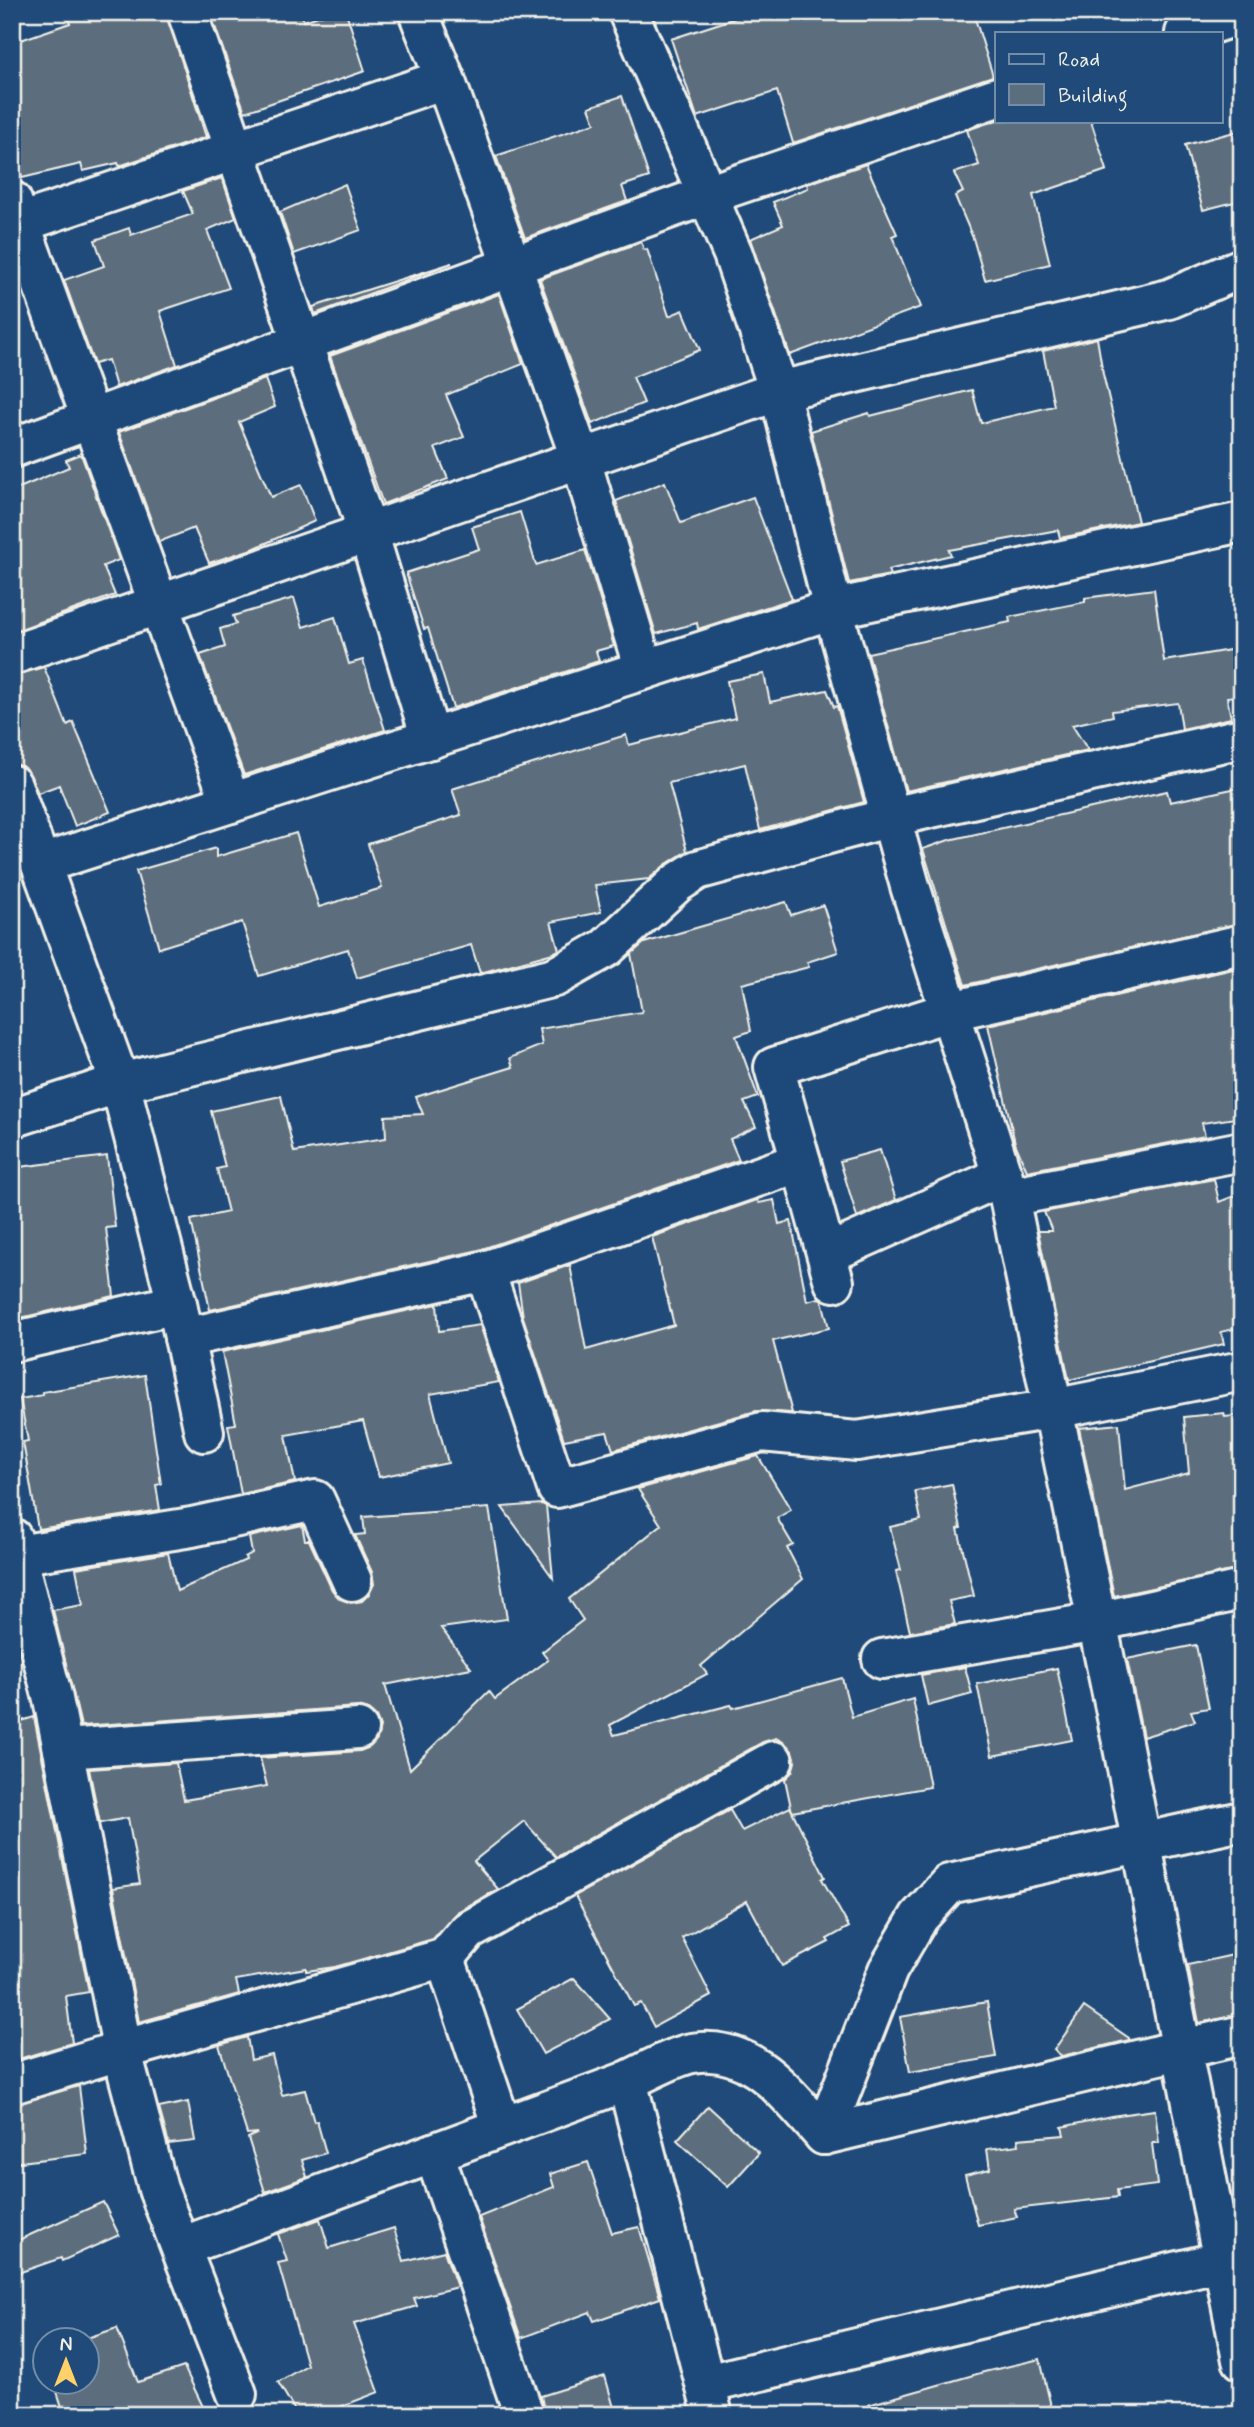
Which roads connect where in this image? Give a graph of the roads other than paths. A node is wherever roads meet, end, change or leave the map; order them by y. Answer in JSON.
{"nodes":[{"id":1,"x":187,"y":12,"type":"edge"},
{"id":2,"x":418,"y":12,"type":"edge"},
{"id":3,"x":628,"y":12,"type":"edge"},
{"id":4,"x":1242,"y":14,"type":"edge"},
{"id":5,"x":1188,"y":32,"type":"edge"},
{"id":6,"x":445,"y":79,"type":"junction"},
{"id":7,"x":995,"y":98,"type":"edge"},
{"id":8,"x":235,"y":150,"type":"junction"},
{"id":9,"x":707,"y":195,"type":"junction"},
{"id":10,"x":16,"y":212,"type":"edge"},
{"id":11,"x":511,"y":266,"type":"junction"},
{"id":12,"x":1242,"y":268,"type":"edge"},
{"id":13,"x":302,"y":342,"type":"junction"},
{"id":14,"x":779,"y":391,"type":"junction"},
{"id":15,"x":92,"y":419,"type":"junction"},
{"id":16,"x":12,"y":448,"type":"edge"},
{"id":17,"x":581,"y":460,"type":"junction"},
{"id":18,"x":1242,"y":522,"type":"edge"},
{"id":19,"x":368,"y":533,"type":"junction"},
{"id":20,"x":159,"y":604,"type":"junction"},
{"id":21,"x":833,"y":609,"type":"junction"},
{"id":22,"x":12,"y":655,"type":"edge"},
{"id":23,"x":644,"y":670,"type":"junction"},
{"id":24,"x":1242,"y":738,"type":"edge"},
{"id":25,"x":431,"y":739,"type":"junction"},
{"id":26,"x":12,"y":785,"type":"edge"},
{"id":27,"x":231,"y":803,"type":"junction"},
{"id":28,"x":891,"y":817,"type":"junction"},
{"id":29,"x":41,"y":864,"type":"junction"},
{"id":30,"x":1242,"y":944,"type":"edge"},
{"id":31,"x":951,"y":1011,"type":"junction"},
{"id":32,"x":120,"y":1083,"type":"junction"},
{"id":33,"x":12,"y":1118,"type":"edge"},
{"id":34,"x":1242,"y":1152,"type":"edge"},
{"id":35,"x":801,"y":1162,"type":"junction"},
{"id":36,"x":1006,"y":1186,"type":"junction"},
{"id":37,"x":485,"y":1271,"type":"junction"},
{"id":38,"x":180,"y":1321,"type":"junction"},
{"id":39,"x":12,"y":1342,"type":"edge"},
{"id":40,"x":1242,"y":1371,"type":"edge"},
{"id":41,"x":1053,"y":1409,"type":"junction"},
{"id":42,"x":204,"y":1432,"type":"dead end"},
{"id":43,"x":14,"y":1546,"type":"edge"},
{"id":44,"x":352,"y":1580,"type":"dead end"},
{"id":45,"x":1242,"y":1590,"type":"edge"},
{"id":46,"x":1097,"y":1622,"type":"junction"},
{"id":47,"x":882,"y":1659,"type":"dead end"},
{"id":48,"x":358,"y":1729,"type":"dead end"},
{"id":49,"x":63,"y":1749,"type":"junction"},
{"id":50,"x":773,"y":1761,"type":"dead end"},
{"id":51,"x":1242,"y":1821,"type":"edge"},
{"id":52,"x":1142,"y":1844,"type":"junction"},
{"id":53,"x":445,"y":1958,"type":"junction"},
{"id":54,"x":1242,"y":2035,"type":"edge"},
{"id":55,"x":1182,"y":2049,"type":"junction"},
{"id":56,"x":122,"y":2050,"type":"junction"},
{"id":57,"x":627,"y":2081,"type":"junction"},
{"id":58,"x":12,"y":2084,"type":"edge"},
{"id":59,"x":502,"y":2127,"type":"junction"},
{"id":60,"x":824,"y":2135,"type":"junction"},
{"id":61,"x":434,"y":2153,"type":"junction"},
{"id":62,"x":181,"y":2247,"type":"junction"},
{"id":63,"x":1232,"y":2259,"type":"edge"},
{"id":64,"x":1242,"y":2360,"type":"edge"},
{"id":65,"x":237,"y":2394,"type":"dead end"},
{"id":66,"x":709,"y":2400,"type":"edge"},
{"id":67,"x":524,"y":2415,"type":"edge"}],
"edges":[{"from":1,"to":8,"type":"street"},
{"from":2,"to":6,"type":"street"},
{"from":3,"to":9,"type":"street"},
{"from":4,"to":5,"type":"street"},
{"from":6,"to":8,"type":"street"},
{"from":6,"to":11,"type":"street"},
{"from":7,"to":9,"type":"street"},
{"from":8,"to":10,"type":"street"},
{"from":8,"to":13,"type":"street"},
{"from":9,"to":11,"type":"street"},
{"from":9,"to":14,"type":"street"},
{"from":10,"to":15,"type":"street"},
{"from":11,"to":13,"type":"street"},
{"from":11,"to":17,"type":"street"},
{"from":12,"to":14,"type":"street"},
{"from":13,"to":15,"type":"street"},
{"from":13,"to":19,"type":"street"},
{"from":14,"to":17,"type":"street"},
{"from":14,"to":21,"type":"street"},
{"from":15,"to":16,"type":"street"},
{"from":15,"to":20,"type":"street"},
{"from":17,"to":19,"type":"street"},
{"from":17,"to":23,"type":"street"},
{"from":18,"to":21,"type":"street"},
{"from":19,"to":20,"type":"street"},
{"from":19,"to":25,"type":"street"},
{"from":20,"to":22,"type":"street"},
{"from":20,"to":27,"type":"street"},
{"from":21,"to":23,"type":"street"},
{"from":21,"to":28,"type":"street"},
{"from":23,"to":25,"type":"street"},
{"from":24,"to":28,"type":"street"},
{"from":25,"to":27,"type":"street"},
{"from":26,"to":29,"type":"street"},
{"from":27,"to":29,"type":"street"},
{"from":28,"to":31,"type":"street"},
{"from":28,"to":32,"type":"street"},
{"from":29,"to":32,"type":"street"},
{"from":30,"to":31,"type":"street"},
{"from":31,"to":35,"type":"street"},
{"from":31,"to":36,"type":"street"},
{"from":32,"to":33,"type":"street"},
{"from":32,"to":38,"type":"street"},
{"from":34,"to":36,"type":"street"},
{"from":35,"to":36,"type":"street"},
{"from":35,"to":37,"type":"street"},
{"from":36,"to":41,"type":"street"},
{"from":37,"to":38,"type":"street"},
{"from":37,"to":41,"type":"street"},
{"from":38,"to":39,"type":"street"},
{"from":38,"to":42,"type":"street"},
{"from":40,"to":41,"type":"street"},
{"from":41,"to":46,"type":"street"},
{"from":43,"to":44,"type":"street"},
{"from":43,"to":49,"type":"street"},
{"from":45,"to":46,"type":"street"},
{"from":46,"to":47,"type":"street"},
{"from":46,"to":52,"type":"street"},
{"from":48,"to":49,"type":"street"},
{"from":49,"to":56,"type":"street"},
{"from":50,"to":53,"type":"street"},
{"from":51,"to":52,"type":"street"},
{"from":52,"to":55,"type":"street"},
{"from":52,"to":60,"type":"street"},
{"from":53,"to":56,"type":"street"},
{"from":53,"to":59,"type":"street"},
{"from":54,"to":55,"type":"street"},
{"from":55,"to":60,"type":"street"},
{"from":55,"to":63,"type":"street"},
{"from":56,"to":58,"type":"street"},
{"from":56,"to":62,"type":"street"},
{"from":57,"to":59,"type":"street"},
{"from":57,"to":60,"type":"street"},
{"from":57,"to":66,"type":"street"},
{"from":59,"to":61,"type":"street"},
{"from":61,"to":62,"type":"street"},
{"from":61,"to":67,"type":"street"},
{"from":62,"to":65,"type":"street"},
{"from":63,"to":64,"type":"street"},
{"from":63,"to":66,"type":"street"}]}
